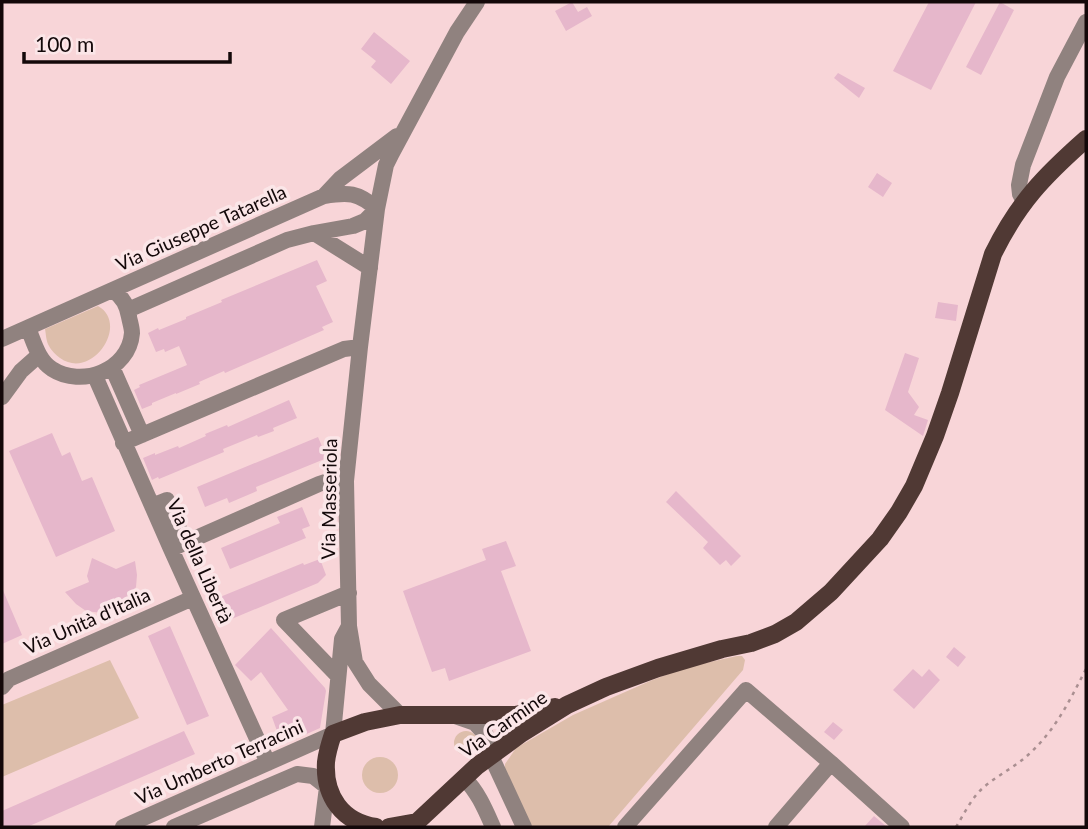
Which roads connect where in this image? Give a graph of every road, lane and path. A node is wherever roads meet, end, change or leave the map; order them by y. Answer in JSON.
{"nodes":[{"id":1,"x":477,"y":2,"type":"edge"},
{"id":2,"x":1086,"y":22,"type":"edge"},
{"id":3,"x":402,"y":132,"type":"junction"},
{"id":4,"x":1086,"y":139,"type":"edge"},
{"id":5,"x":324,"y":197,"type":"junction"},
{"id":6,"x":1024,"y":202,"type":"junction"},
{"id":7,"x":377,"y":209,"type":"junction"},
{"id":8,"x":291,"y":211,"type":"junction"},
{"id":9,"x":307,"y":234,"type":"junction"},
{"id":10,"x":370,"y":268,"type":"junction"},
{"id":11,"x":114,"y":289,"type":"junction"},
{"id":12,"x":128,"y":310,"type":"junction"},
{"id":13,"x":28,"y":328,"type":"junction"},
{"id":14,"x":2,"y":339,"type":"edge"},
{"id":15,"x":360,"y":347,"type":"junction"},
{"id":16,"x":39,"y":355,"type":"junction"},
{"id":17,"x":112,"y":367,"type":"junction"},
{"id":18,"x":95,"y":376,"type":"junction"},
{"id":19,"x":2,"y":397,"type":"edge"},
{"id":20,"x":142,"y":435,"type":"junction"},
{"id":21,"x":123,"y":443,"type":"junction"},
{"id":22,"x":346,"y":481,"type":"junction"},
{"id":23,"x":178,"y":546,"type":"junction"},
{"id":24,"x":349,"y":593,"type":"junction"},
{"id":25,"x":192,"y":598,"type":"junction"},
{"id":26,"x":349,"y":626,"type":"junction"},
{"id":27,"x":1086,"y":669,"type":"edge"},
{"id":28,"x":338,"y":676,"type":"junction"},
{"id":29,"x":2,"y":687,"type":"edge"},
{"id":30,"x":567,"y":705,"type":"junction"},
{"id":31,"x":400,"y":715,"type":"junction"},
{"id":32,"x":454,"y":716,"type":"junction"},
{"id":33,"x":333,"y":734,"type":"junction"},
{"id":34,"x":491,"y":756,"type":"junction"},
{"id":35,"x":268,"y":763,"type":"junction"},
{"id":36,"x":831,"y":763,"type":"junction"},
{"id":37,"x":464,"y":778,"type":"junction"},
{"id":38,"x":327,"y":787,"type":"junction"},
{"id":39,"x":414,"y":824,"type":"edge"},
{"id":40,"x":123,"y":827,"type":"edge"},
{"id":41,"x":174,"y":827,"type":"edge"},
{"id":42,"x":322,"y":827,"type":"edge"},
{"id":43,"x":376,"y":827,"type":"edge"},
{"id":44,"x":389,"y":827,"type":"edge"},
{"id":45,"x":493,"y":827,"type":"edge"},
{"id":46,"x":524,"y":827,"type":"edge"},
{"id":47,"x":625,"y":827,"type":"edge"},
{"id":48,"x":776,"y":827,"type":"edge"},
{"id":49,"x":902,"y":827,"type":"edge"},
{"id":50,"x":956,"y":827,"type":"edge"}],
"edges":[{"from":1,"to":3,"type":"street","name":"Via Masseriola"},
{"from":2,"to":6,"type":"street"},
{"from":3,"to":5,"type":"street","name":"Via Giuseppe Tatarella"},
{"from":3,"to":7,"type":"street","name":"Via Masseriola"},
{"from":4,"to":6,"type":"main road"},
{"from":5,"to":7,"type":"street"},
{"from":5,"to":8,"type":"street","name":"Via Giuseppe Tatarella"},
{"from":6,"to":30,"type":"main road"},
{"from":7,"to":9,"type":"street"},
{"from":7,"to":10,"type":"street","name":"Via Masseriola"},
{"from":8,"to":9,"type":"street"},
{"from":8,"to":11,"type":"street","name":"Via Giuseppe Tatarella"},
{"from":9,"to":10,"type":"street"},
{"from":9,"to":12,"type":"street"},
{"from":10,"to":15,"type":"street","name":"Via Masseriola"},
{"from":11,"to":12,"type":"street"},
{"from":11,"to":13,"type":"street","name":"Via Giuseppe Tatarella"},
{"from":12,"to":17,"type":"street"},
{"from":13,"to":14,"type":"street","name":"Via Giuseppe Tatarella"},
{"from":13,"to":16,"type":"street"},
{"from":15,"to":20,"type":"street"},
{"from":15,"to":22,"type":"street","name":"Via Masseriola"},
{"from":16,"to":18,"type":"street"},
{"from":16,"to":19,"type":"street"},
{"from":17,"to":18,"type":"street"},
{"from":17,"to":20,"type":"street"},
{"from":18,"to":21,"type":"street","name":"Via della Libertà"},
{"from":20,"to":21,"type":"street"},
{"from":21,"to":23,"type":"street","name":"Via della Libertà"},
{"from":22,"to":23,"type":"street"},
{"from":22,"to":24,"type":"street","name":"Via Masseriola"},
{"from":23,"to":25,"type":"street","name":"Via della Libertà"},
{"from":24,"to":26,"type":"street","name":"Via Masseriola"},
{"from":24,"to":28,"type":"street"},
{"from":25,"to":29,"type":"street","name":"Via Unità d'Italia"},
{"from":25,"to":35,"type":"street","name":"Via della Libertà"},
{"from":26,"to":28,"type":"street","name":"Via Masseriola"},
{"from":26,"to":31,"type":"street"},
{"from":27,"to":50,"type":"path"},
{"from":28,"to":33,"type":"street","name":"Via Masseriola"},
{"from":30,"to":32,"type":"main road","name":"Via Carmine"},
{"from":30,"to":34,"type":"main road","name":"Via Carmine"},
{"from":31,"to":32,"type":"main road","name":"Via Carmine"},
{"from":31,"to":33,"type":"main road","name":"Via Carmine"},
{"from":32,"to":34,"type":"street"},
{"from":33,"to":35,"type":"street","name":"Via Umberto Terracini"},
{"from":33,"to":38,"type":"main road","name":"Via Masseriola"},
{"from":34,"to":37,"type":"main road","name":"Via Carmine"},
{"from":34,"to":46,"type":"street"},
{"from":35,"to":40,"type":"street","name":"Via Umberto Terracini"},
{"from":36,"to":47,"type":"street"},
{"from":36,"to":48,"type":"street"},
{"from":36,"to":49,"type":"street"},
{"from":37,"to":39,"type":"main road","name":"Via Carmine"},
{"from":37,"to":45,"type":"street"},
{"from":38,"to":41,"type":"street"},
{"from":38,"to":42,"type":"street","name":"Via Masseriola"},
{"from":38,"to":43,"type":"main road"},
{"from":39,"to":44,"type":"main road"}]}
